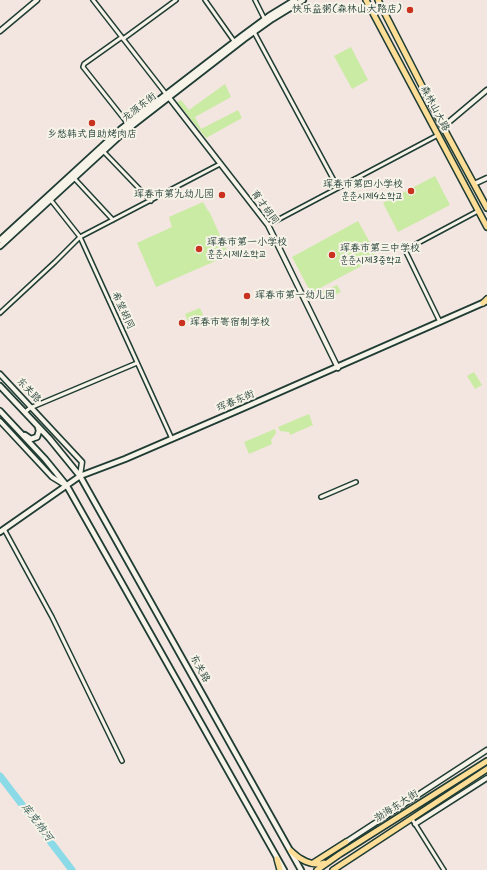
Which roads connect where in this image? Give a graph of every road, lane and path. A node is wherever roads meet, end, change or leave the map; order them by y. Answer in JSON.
{"nodes":[{"id":1,"x":37,"y":0,"type":"edge"},
{"id":2,"x":94,"y":0,"type":"edge"},
{"id":3,"x":174,"y":0,"type":"edge"},
{"id":4,"x":205,"y":0,"type":"edge"},
{"id":5,"x":255,"y":0,"type":"edge"},
{"id":6,"x":295,"y":0,"type":"edge"},
{"id":7,"x":304,"y":0,"type":"edge"},
{"id":8,"x":366,"y":0,"type":"edge"},
{"id":9,"x":378,"y":1,"type":"edge"},
{"id":10,"x":369,"y":6,"type":"junction"},
{"id":11,"x":266,"y":21,"type":"junction"},
{"id":12,"x":0,"y":31,"type":"edge"},
{"id":13,"x":254,"y":32,"type":"junction"},
{"id":14,"x":122,"y":38,"type":"junction"},
{"id":15,"x":234,"y":42,"type":"junction"},
{"id":16,"x":487,"y":90,"type":"edge"},
{"id":17,"x":167,"y":96,"type":"junction"},
{"id":18,"x":129,"y":125,"type":"junction"},
{"id":19,"x":443,"y":127,"type":"junction"},
{"id":20,"x":438,"y":135,"type":"junction"},
{"id":21,"x":103,"y":151,"type":"junction"},
{"id":22,"x":220,"y":164,"type":"junction"},
{"id":23,"x":74,"y":177,"type":"junction"},
{"id":24,"x":487,"y":178,"type":"edge"},
{"id":25,"x":474,"y":184,"type":"junction"},
{"id":26,"x":338,"y":188,"type":"junction"},
{"id":27,"x":49,"y":197,"type":"junction"},
{"id":28,"x":151,"y":201,"type":"junction"},
{"id":29,"x":487,"y":208,"type":"edge"},
{"id":30,"x":478,"y":211,"type":"junction"},
{"id":31,"x":114,"y":220,"type":"junction"},
{"id":32,"x":268,"y":225,"type":"junction"},
{"id":33,"x":487,"y":227,"type":"edge"},
{"id":34,"x":80,"y":237,"type":"junction"},
{"id":35,"x":0,"y":240,"type":"edge"},
{"id":36,"x":0,"y":246,"type":"edge"},
{"id":37,"x":486,"y":302,"type":"edge"},
{"id":38,"x":0,"y":313,"type":"edge"},
{"id":39,"x":440,"y":322,"type":"junction"},
{"id":40,"x":137,"y":363,"type":"junction"},
{"id":41,"x":338,"y":368,"type":"junction"},
{"id":42,"x":0,"y":374,"type":"edge"},
{"id":43,"x":0,"y":386,"type":"edge"},
{"id":44,"x":31,"y":408,"type":"junction"},
{"id":45,"x":0,"y":411,"type":"edge"},
{"id":46,"x":25,"y":412,"type":"junction"},
{"id":47,"x":0,"y":421,"type":"edge"},
{"id":48,"x":35,"y":422,"type":"junction"},
{"id":49,"x":20,"y":432,"type":"junction"},
{"id":50,"x":172,"y":439,"type":"junction"},
{"id":51,"x":80,"y":476,"type":"junction"},
{"id":52,"x":356,"y":482,"type":"dead end"},
{"id":53,"x":66,"y":486,"type":"junction"},
{"id":54,"x":321,"y":497,"type":"dead end"},
{"id":55,"x":2,"y":530,"type":"edge"},
{"id":56,"x":487,"y":750,"type":"edge"},
{"id":57,"x":122,"y":761,"type":"dead end"},
{"id":58,"x":487,"y":761,"type":"edge"},
{"id":59,"x":487,"y":769,"type":"edge"},
{"id":60,"x":487,"y":778,"type":"edge"},
{"id":61,"x":412,"y":819,"type":"junction"},
{"id":62,"x":415,"y":824,"type":"junction"},
{"id":63,"x":346,"y":842,"type":"joint"},
{"id":64,"x":290,"y":851,"type":"junction"},
{"id":65,"x":340,"y":854,"type":"junction"},
{"id":66,"x":277,"y":859,"type":"junction"},
{"id":67,"x":329,"y":861,"type":"junction"},
{"id":68,"x":345,"y":862,"type":"junction"},
{"id":69,"x":313,"y":863,"type":"junction"},
{"id":70,"x":280,"y":870,"type":"edge"},
{"id":71,"x":284,"y":870,"type":"edge"},
{"id":72,"x":301,"y":870,"type":"edge"},
{"id":73,"x":317,"y":870,"type":"edge"},
{"id":74,"x":333,"y":870,"type":"edge"},
{"id":75,"x":444,"y":870,"type":"edge"}],
"edges":[{"from":1,"to":12,"type":"street"},
{"from":2,"to":14,"type":"street"},
{"from":3,"to":14,"type":"street"},
{"from":4,"to":15,"type":"street"},
{"from":5,"to":11,"type":"street"},
{"from":6,"to":11,"type":"main road","name":"龙源东街"},
{"from":7,"to":11,"type":"main road","name":"龙源东街"},
{"from":8,"to":10,"type":"main road","name":"森林山大路"},
{"from":9,"to":10,"type":"main road"},
{"from":9,"to":19,"type":"main road","name":"森林山大路"},
{"from":10,"to":20,"type":"main road","name":"森林山大路"},
{"from":11,"to":13,"type":"main road","name":"龙源东街"},
{"from":11,"to":15,"type":"main road","name":"龙源东街"},
{"from":13,"to":17,"type":"main road","name":"龙源东街"},
{"from":13,"to":26,"type":"street"},
{"from":14,"to":17,"type":"street"},
{"from":14,"to":18,"type":"street"},
{"from":15,"to":17,"type":"main road","name":"龙源东街"},
{"from":16,"to":19,"type":"street"},
{"from":17,"to":18,"type":"main road","name":"龙源东街"},
{"from":17,"to":22,"type":"street","name":"育才胡同"},
{"from":18,"to":21,"type":"main road","name":"龙源东街"},
{"from":18,"to":27,"type":"main road","name":"龙源东街"},
{"from":19,"to":25,"type":"main road","name":"森林山大路"},
{"from":20,"to":26,"type":"street"},
{"from":20,"to":30,"type":"main road","name":"森林山大路"},
{"from":21,"to":23,"type":"main road","name":"龙源东街"},
{"from":21,"to":28,"type":"street"},
{"from":22,"to":28,"type":"street"},
{"from":22,"to":32,"type":"street","name":"育才胡同"},
{"from":23,"to":27,"type":"main road","name":"龙源东街"},
{"from":23,"to":31,"type":"street"},
{"from":24,"to":25,"type":"street"},
{"from":25,"to":29,"type":"main road","name":"森林山大路"},
{"from":26,"to":32,"type":"street"},
{"from":27,"to":34,"type":"street","name":"希望胡同"},
{"from":27,"to":35,"type":"main road","name":"龙源东街"},
{"from":27,"to":36,"type":"main road","name":"龙源东街"},
{"from":28,"to":31,"type":"street"},
{"from":30,"to":33,"type":"main road","name":"森林山大路"},
{"from":30,"to":39,"type":"street"},
{"from":31,"to":34,"type":"street"},
{"from":32,"to":41,"type":"street","name":"育才胡同"},
{"from":34,"to":38,"type":"street"},
{"from":34,"to":40,"type":"street","name":"希望胡同"},
{"from":37,"to":39,"type":"main road","name":"珲春东街"},
{"from":39,"to":41,"type":"main road","name":"珲春东街"},
{"from":40,"to":44,"type":"street"},
{"from":40,"to":50,"type":"street","name":"希望胡同"},
{"from":41,"to":50,"type":"main road","name":"珲春东街"},
{"from":42,"to":44,"type":"street","name":"东关路"},
{"from":43,"to":46,"type":"main road","name":"东关路"},
{"from":44,"to":46,"type":"street"},
{"from":44,"to":51,"type":"street","name":"东关路"},
{"from":45,"to":49,"type":"main road"},
{"from":46,"to":48,"type":"main road","name":"东关路"},
{"from":47,"to":53,"type":"street"},
{"from":48,"to":49,"type":"main road"},
{"from":48,"to":51,"type":"main road","name":"东关路"},
{"from":49,"to":53,"type":"main road"},
{"from":50,"to":51,"type":"main road","name":"珲春东街"},
{"from":51,"to":53,"type":"main road","name":"珲春东街"},
{"from":51,"to":64,"type":"main road","name":"东关路"},
{"from":52,"to":54,"type":"street"},
{"from":53,"to":55,"type":"main road","name":"珲春东街"},
{"from":53,"to":66,"type":"main road"},
{"from":55,"to":57,"type":"street"},
{"from":56,"to":63,"type":"street","name":"渤海东大街"},
{"from":58,"to":65,"type":"main road","name":"渤海东大街"},
{"from":59,"to":61,"type":"main road","name":"渤海东大街"},
{"from":60,"to":62,"type":"street"},
{"from":61,"to":62,"type":"street"},
{"from":61,"to":68,"type":"main road","name":"渤海东大街"},
{"from":62,"to":75,"type":"street"},
{"from":63,"to":69,"type":"main road"},
{"from":64,"to":69,"type":"main road"},
{"from":64,"to":72,"type":"main road","name":"东关路"},
{"from":65,"to":67,"type":"main road","name":"渤海东大街"},
{"from":65,"to":68,"type":"main road"},
{"from":66,"to":70,"type":"main road"},
{"from":66,"to":71,"type":"main road"},
{"from":67,"to":69,"type":"main road"},
{"from":67,"to":73,"type":"main road","name":"渤海东大街"},
{"from":68,"to":74,"type":"main road","name":"渤海东大街"}]}
